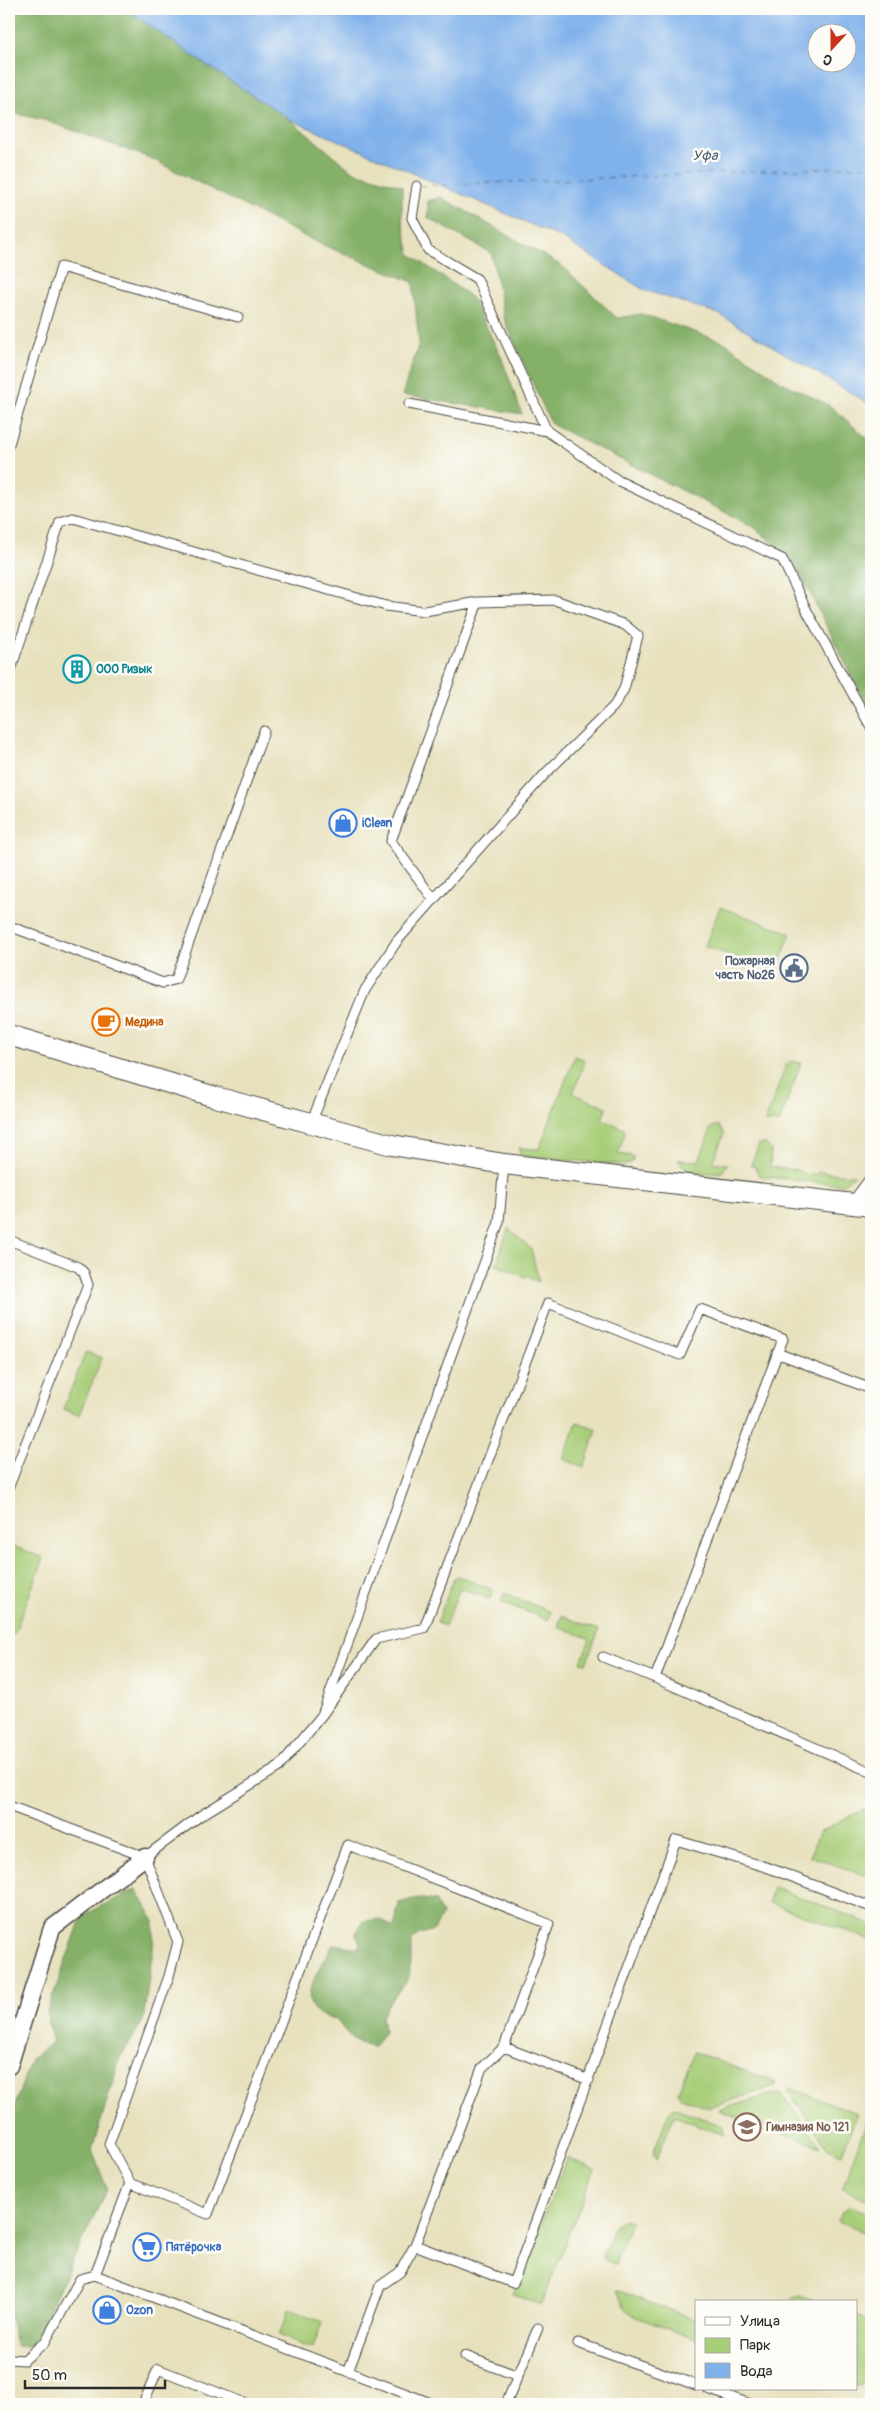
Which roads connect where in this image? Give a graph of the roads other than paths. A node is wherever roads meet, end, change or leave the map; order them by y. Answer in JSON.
{"nodes":[{"id":1,"x":417,"y":186,"type":"dead end"},
{"id":2,"x":238,"y":317,"type":"dead end"},
{"id":3,"x":409,"y":404,"type":"dead end"},
{"id":4,"x":547,"y":430,"type":"junction"},
{"id":5,"x":9,"y":444,"type":"edge"},
{"id":6,"x":478,"y":602,"type":"junction"},
{"id":7,"x":9,"y":674,"type":"edge"},
{"id":8,"x":871,"y":727,"type":"edge"},
{"id":9,"x":264,"y":731,"type":"dead end"},
{"id":10,"x":434,"y":900,"type":"junction"},
{"id":11,"x":9,"y":926,"type":"edge"},
{"id":12,"x":9,"y":1035,"type":"edge"},
{"id":13,"x":311,"y":1123,"type":"junction"},
{"id":14,"x":504,"y":1164,"type":"junction"},
{"id":15,"x":871,"y":1177,"type":"edge"},
{"id":16,"x":850,"y":1204,"type":"junction"},
{"id":17,"x":871,"y":1206,"type":"edge"},
{"id":18,"x":9,"y":1240,"type":"edge"},
{"id":19,"x":777,"y":1353,"type":"junction"},
{"id":20,"x":871,"y":1389,"type":"edge"},
{"id":21,"x":9,"y":1486,"type":"edge"},
{"id":22,"x":603,"y":1657,"type":"dead end"},
{"id":23,"x":655,"y":1678,"type":"junction"},
{"id":24,"x":322,"y":1715,"type":"junction"},
{"id":25,"x":871,"y":1772,"type":"edge"},
{"id":26,"x":9,"y":1806,"type":"edge"},
{"id":27,"x":145,"y":1857,"type":"junction"},
{"id":28,"x":871,"y":1907,"type":"edge"},
{"id":29,"x":504,"y":2047,"type":"junction"},
{"id":30,"x":9,"y":2066,"type":"edge"},
{"id":31,"x":589,"y":2080,"type":"junction"},
{"id":32,"x":130,"y":2183,"type":"junction"},
{"id":33,"x":416,"y":2245,"type":"junction"},
{"id":34,"x":95,"y":2275,"type":"junction"},
{"id":35,"x":538,"y":2328,"type":"dead end"},
{"id":36,"x":578,"y":2343,"type":"dead end"},
{"id":37,"x":465,"y":2356,"type":"dead end"},
{"id":38,"x":9,"y":2359,"type":"edge"},
{"id":39,"x":348,"y":2372,"type":"junction"},
{"id":40,"x":518,"y":2376,"type":"junction"},
{"id":41,"x":695,"y":2385,"type":"edge"},
{"id":42,"x":711,"y":2390,"type":"edge"},
{"id":43,"x":143,"y":2404,"type":"edge"},
{"id":44,"x":247,"y":2404,"type":"edge"},
{"id":45,"x":433,"y":2404,"type":"edge"},
{"id":46,"x":506,"y":2404,"type":"edge"},
{"id":47,"x":750,"y":2404,"type":"edge"}],
"edges":[{"from":1,"to":4,"type":"lane"},
{"from":2,"to":5,"type":"lane"},
{"from":3,"to":4,"type":"lane"},
{"from":4,"to":8,"type":"lane"},
{"from":6,"to":7,"type":"lane"},
{"from":6,"to":10,"type":"lane"},
{"from":6,"to":10,"type":"lane"},
{"from":9,"to":11,"type":"lane"},
{"from":10,"to":13,"type":"lane"},
{"from":12,"to":13,"type":"street"},
{"from":13,"to":14,"type":"street"},
{"from":14,"to":16,"type":"street"},
{"from":14,"to":24,"type":"lane"},
{"from":15,"to":16,"type":"lane"},
{"from":16,"to":17,"type":"street"},
{"from":18,"to":21,"type":"lane"},
{"from":19,"to":20,"type":"lane"},
{"from":19,"to":23,"type":"lane"},
{"from":19,"to":24,"type":"lane"},
{"from":22,"to":23,"type":"lane"},
{"from":23,"to":25,"type":"lane"},
{"from":24,"to":27,"type":"lane"},
{"from":26,"to":27,"type":"lane"},
{"from":27,"to":30,"type":"street"},
{"from":27,"to":32,"type":"lane"},
{"from":28,"to":31,"type":"lane"},
{"from":29,"to":31,"type":"lane"},
{"from":29,"to":32,"type":"lane"},
{"from":29,"to":33,"type":"lane"},
{"from":31,"to":33,"type":"lane"},
{"from":32,"to":34,"type":"lane"},
{"from":33,"to":39,"type":"lane"},
{"from":34,"to":38,"type":"lane"},
{"from":34,"to":39,"type":"lane"},
{"from":35,"to":40,"type":"lane"},
{"from":36,"to":41,"type":"lane"},
{"from":37,"to":40,"type":"lane"},
{"from":39,"to":45,"type":"lane"},
{"from":40,"to":46,"type":"lane"},
{"from":42,"to":47,"type":"lane"},
{"from":43,"to":44,"type":"lane"}]}
